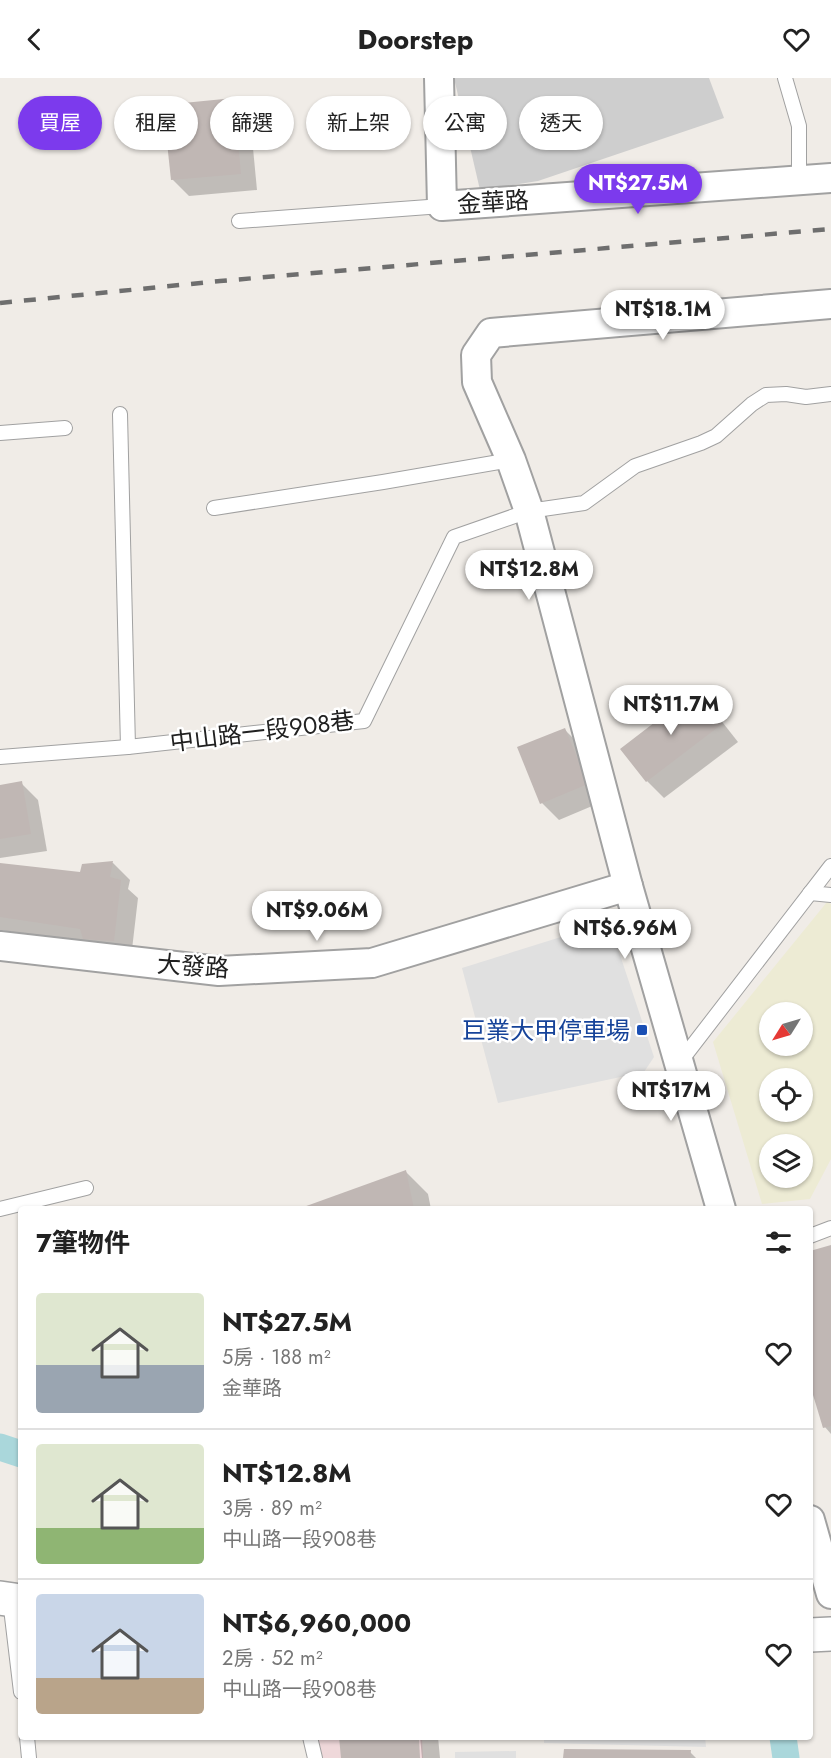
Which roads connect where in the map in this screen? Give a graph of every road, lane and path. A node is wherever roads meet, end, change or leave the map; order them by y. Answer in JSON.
{"nodes":[{"id":1,"x":439,"y":78,"type":"edge"},
{"id":2,"x":785,"y":78,"type":"edge"},
{"id":3,"x":831,"y":178,"type":"edge"},
{"id":4,"x":799,"y":181,"type":"junction"},
{"id":5,"x":442,"y":206,"type":"junction"},
{"id":6,"x":239,"y":221,"type":"dead end"},
{"id":7,"x":831,"y":304,"type":"edge"},
{"id":8,"x":831,"y":394,"type":"edge"},
{"id":9,"x":120,"y":414,"type":"dead end"},
{"id":10,"x":65,"y":428,"type":"dead end"},
{"id":11,"x":0,"y":434,"type":"edge"},
{"id":12,"x":511,"y":460,"type":"junction"},
{"id":13,"x":214,"y":508,"type":"dead end"},
{"id":14,"x":529,"y":511,"type":"junction"},
{"id":15,"x":128,"y":747,"type":"junction"},
{"id":16,"x":0,"y":757,"type":"edge"},
{"id":17,"x":831,"y":866,"type":"edge"},
{"id":18,"x":628,"y":886,"type":"junction"},
{"id":19,"x":810,"y":893,"type":"junction"},
{"id":20,"x":831,"y":895,"type":"edge"},
{"id":21,"x":0,"y":946,"type":"edge"},
{"id":22,"x":679,"y":1064,"type":"junction"},
{"id":23,"x":86,"y":1188,"type":"dead end"},
{"id":24,"x":720,"y":1206,"type":"edge"},
{"id":25,"x":0,"y":1209,"type":"edge"},
{"id":26,"x":831,"y":1228,"type":"edge"},
{"id":27,"x":813,"y":1235,"type":"edge"},
{"id":28,"x":813,"y":1531,"type":"edge"},
{"id":29,"x":831,"y":1594,"type":"edge"},
{"id":30,"x":10,"y":1600,"type":"edge"},
{"id":31,"x":831,"y":1634,"type":"edge"},
{"id":32,"x":813,"y":1635,"type":"edge"},
{"id":33,"x":18,"y":1667,"type":"edge"},
{"id":34,"x":27,"y":1740,"type":"edge"},
{"id":35,"x":311,"y":1740,"type":"edge"},
{"id":36,"x":29,"y":1758,"type":"edge"},
{"id":37,"x":315,"y":1758,"type":"edge"}],
"edges":[{"from":1,"to":5,"type":"street"},
{"from":2,"to":4,"type":"lane"},
{"from":3,"to":4,"type":"street","name":"金華路"},
{"from":4,"to":5,"type":"street","name":"金華路"},
{"from":5,"to":6,"type":"lane"},
{"from":7,"to":12,"type":"street"},
{"from":8,"to":14,"type":"lane","name":"中山路一段908巷"},
{"from":9,"to":15,"type":"lane"},
{"from":10,"to":11,"type":"lane"},
{"from":12,"to":13,"type":"lane"},
{"from":12,"to":14,"type":"street"},
{"from":14,"to":15,"type":"lane","name":"中山路一段908巷"},
{"from":14,"to":18,"type":"street"},
{"from":15,"to":16,"type":"lane","name":"中山路一段908巷"},
{"from":17,"to":19,"type":"lane"},
{"from":18,"to":21,"type":"street","name":"大發路"},
{"from":18,"to":22,"type":"street"},
{"from":19,"to":20,"type":"lane"},
{"from":19,"to":22,"type":"lane"},
{"from":22,"to":24,"type":"street"},
{"from":23,"to":25,"type":"lane"},
{"from":26,"to":27,"type":"lane"},
{"from":28,"to":29,"type":"street"},
{"from":30,"to":33,"type":"lane"},
{"from":31,"to":32,"type":"street"},
{"from":34,"to":36,"type":"lane"},
{"from":35,"to":37,"type":"lane"}]}
